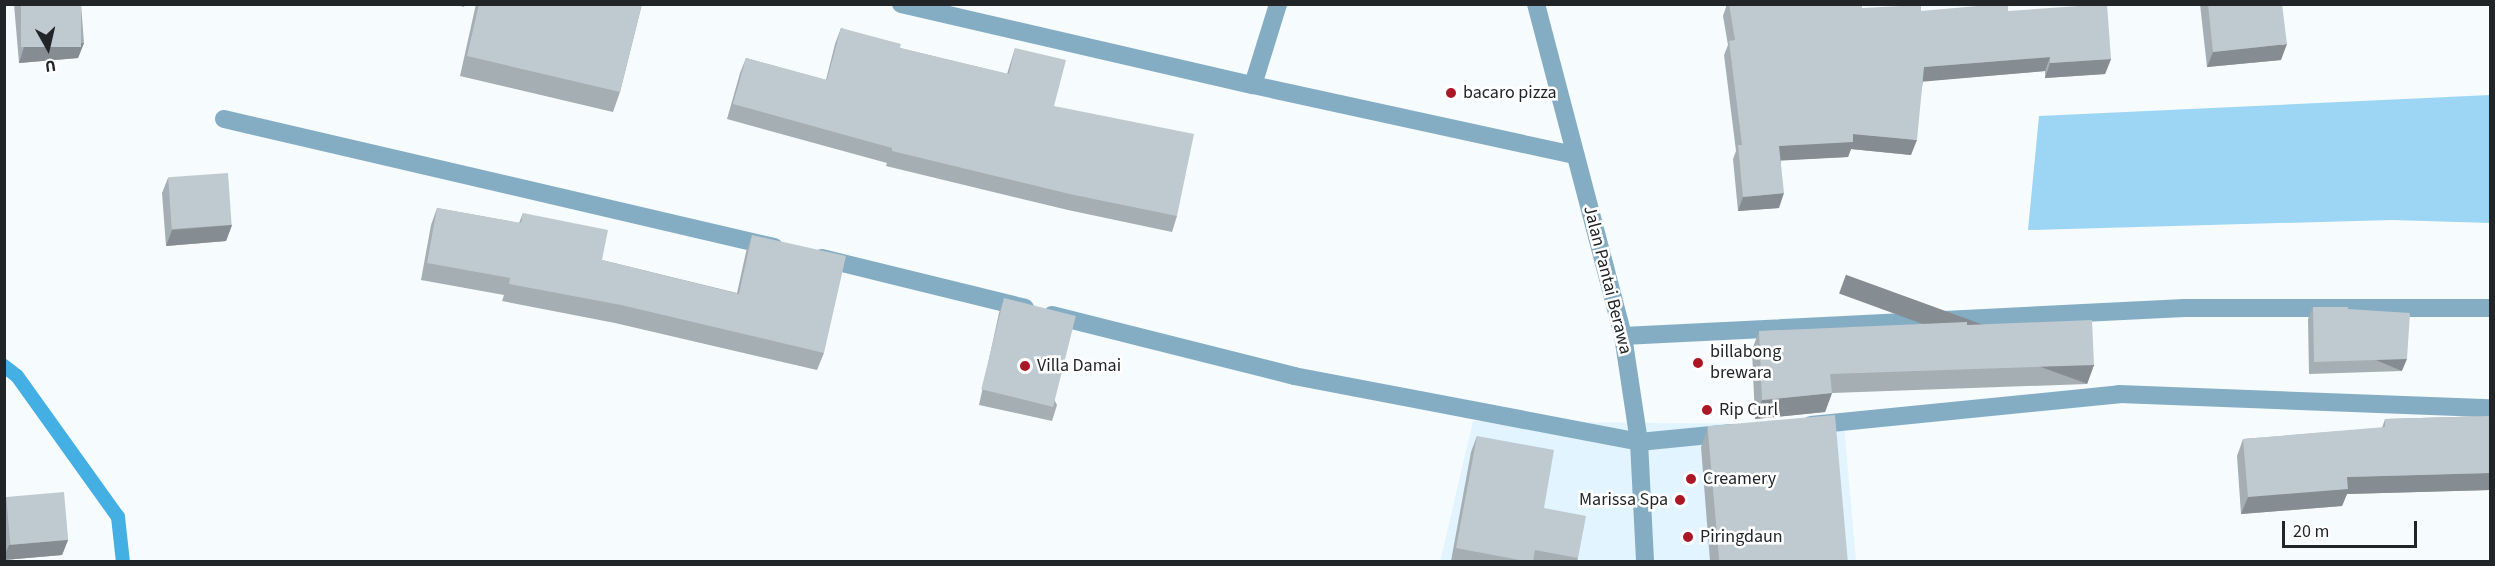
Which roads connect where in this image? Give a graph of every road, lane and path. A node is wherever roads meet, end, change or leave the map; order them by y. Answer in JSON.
{"nodes":[{"id":1,"x":901,"y":4,"type":"edge"},
{"id":2,"x":1278,"y":4,"type":"edge"},
{"id":3,"x":1536,"y":4,"type":"edge"},
{"id":4,"x":1253,"y":85,"type":"junction"},
{"id":5,"x":224,"y":119,"type":"dead end"},
{"id":6,"x":1575,"y":154,"type":"junction"},
{"id":7,"x":2490,"y":308,"type":"edge"},
{"id":8,"x":1623,"y":336,"type":"junction"},
{"id":9,"x":2490,"y":408,"type":"edge"},
{"id":10,"x":1791,"y":427,"type":"edge"},
{"id":11,"x":1744,"y":431,"type":"edge"},
{"id":12,"x":1639,"y":441,"type":"junction"},
{"id":13,"x":1645,"y":561,"type":"edge"}],
"edges":[{"from":1,"to":4,"type":"street"},
{"from":2,"to":4,"type":"street"},
{"from":3,"to":6,"type":"street","name":"Jalan Pantai Berawa"},
{"from":4,"to":6,"type":"street"},
{"from":5,"to":12,"type":"street"},
{"from":6,"to":8,"type":"street","name":"Jalan Pantai Berawa"},
{"from":7,"to":8,"type":"street"},
{"from":8,"to":12,"type":"street","name":"Jalan Pantai Berawa"},
{"from":9,"to":10,"type":"street"},
{"from":11,"to":12,"type":"street"},
{"from":12,"to":13,"type":"street","name":"Jalan Pantai Berawa"}]}
